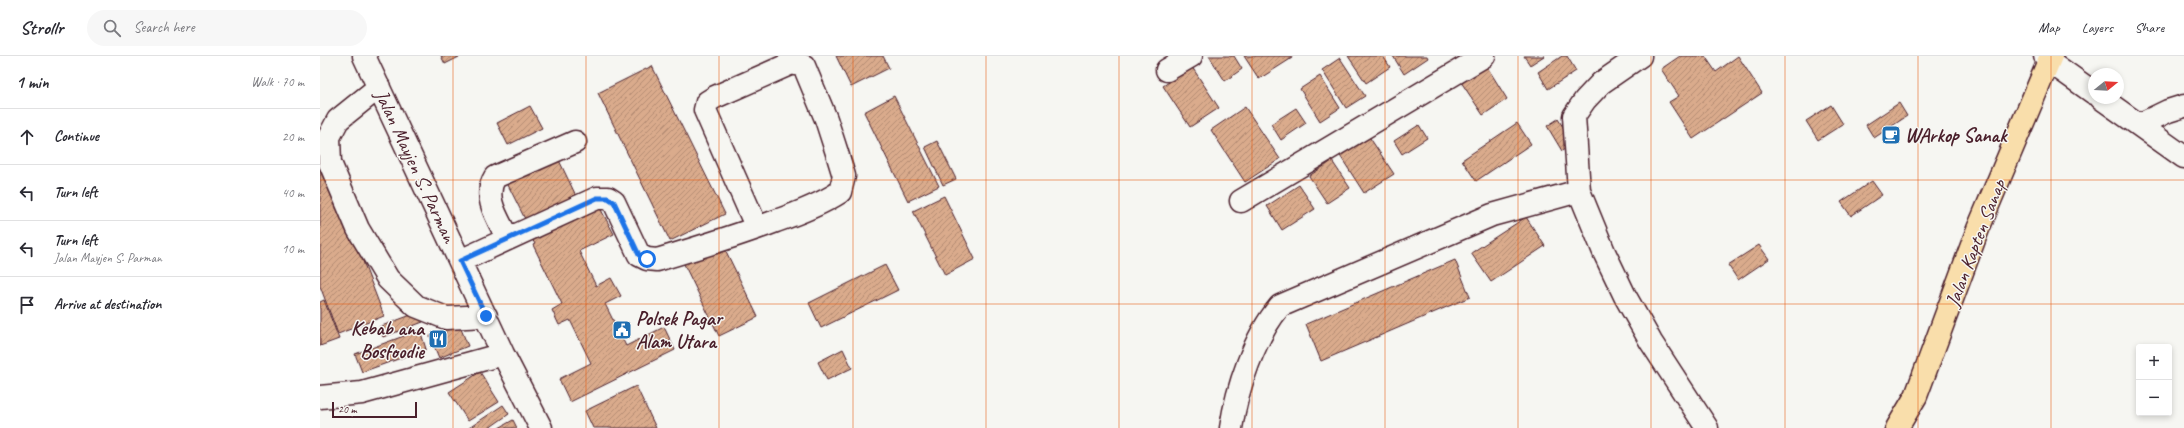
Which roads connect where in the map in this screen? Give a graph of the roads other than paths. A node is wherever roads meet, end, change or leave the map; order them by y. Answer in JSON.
{"nodes":[{"id":1,"x":364,"y":56,"type":"edge"},
{"id":2,"x":1191,"y":56,"type":"edge"},
{"id":3,"x":1484,"y":56,"type":"edge"},
{"id":4,"x":1640,"y":56,"type":"edge"},
{"id":5,"x":2048,"y":58,"type":"edge"},
{"id":6,"x":1167,"y":70,"type":"dead end"},
{"id":7,"x":379,"y":87,"type":"junction"},
{"id":8,"x":2088,"y":88,"type":"edge"},
{"id":9,"x":2109,"y":104,"type":"edge"},
{"id":10,"x":2184,"y":106,"type":"edge"},
{"id":11,"x":2139,"y":125,"type":"junction"},
{"id":12,"x":574,"y":142,"type":"dead end"},
{"id":13,"x":2184,"y":157,"type":"edge"},
{"id":14,"x":1579,"y":191,"type":"junction"},
{"id":15,"x":1241,"y":201,"type":"dead end"},
{"id":16,"x":757,"y":228,"type":"junction"},
{"id":17,"x":508,"y":239,"type":"junction"},
{"id":18,"x":460,"y":261,"type":"junction"},
{"id":19,"x":486,"y":316,"type":"junction"},
{"id":20,"x":503,"y":354,"type":"junction"},
{"id":21,"x":320,"y":397,"type":"edge"},
{"id":22,"x":541,"y":428,"type":"edge"},
{"id":23,"x":1231,"y":428,"type":"edge"},
{"id":24,"x":1706,"y":428,"type":"edge"},
{"id":25,"x":1897,"y":428,"type":"edge"}],
"edges":[{"from":1,"to":7,"type":"street","name":"Jalan Mayjen S. Parman"},
{"from":2,"to":6,"type":"street"},
{"from":3,"to":15,"type":"street"},
{"from":4,"to":14,"type":"street"},
{"from":5,"to":8,"type":"street"},
{"from":5,"to":25,"type":"main road","name":"Jalan Kapten Sanap"},
{"from":7,"to":18,"type":"street","name":"Jalan Mayjen S. Parman"},
{"from":7,"to":19,"type":"street"},
{"from":9,"to":11,"type":"street"},
{"from":10,"to":11,"type":"street"},
{"from":11,"to":13,"type":"street"},
{"from":12,"to":17,"type":"street"},
{"from":14,"to":23,"type":"street"},
{"from":14,"to":24,"type":"street"},
{"from":16,"to":16,"type":"street"},
{"from":16,"to":17,"type":"street"},
{"from":17,"to":18,"type":"street"},
{"from":18,"to":19,"type":"street","name":"Jalan Mayjen S. Parman"},
{"from":19,"to":20,"type":"street","name":"Jalan Mayjen S. Parman"},
{"from":20,"to":21,"type":"street"},
{"from":20,"to":22,"type":"street","name":"Jalan Mayjen S. Parman"}]}
